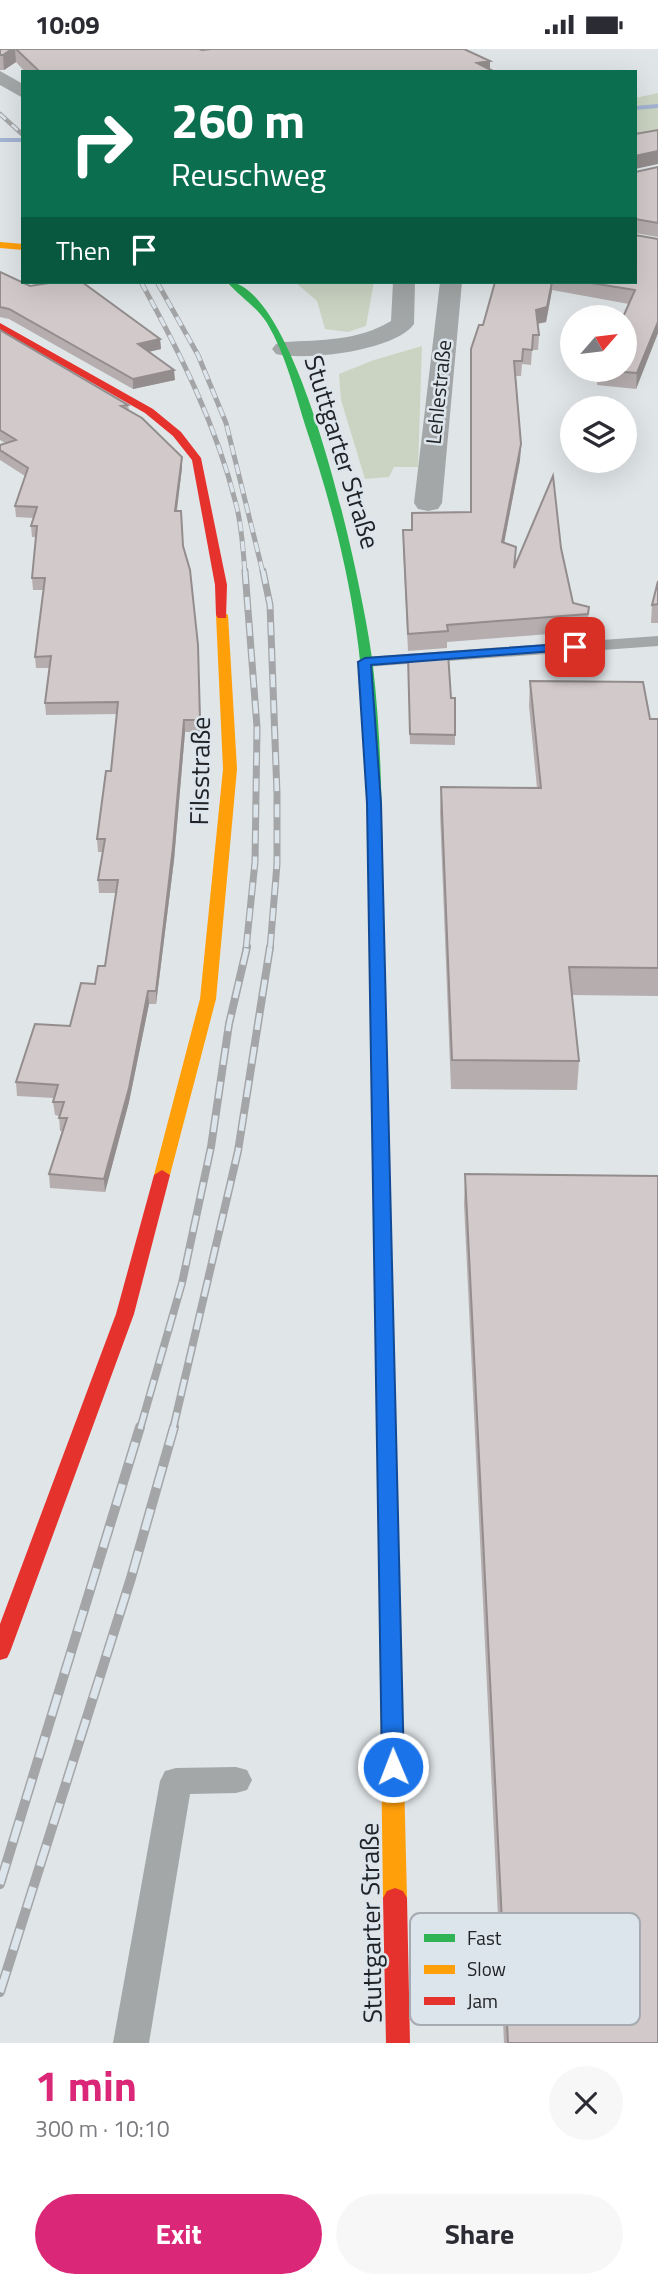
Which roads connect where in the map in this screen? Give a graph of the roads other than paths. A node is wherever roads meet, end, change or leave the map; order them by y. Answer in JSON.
{"nodes":[{"id":1,"x":0,"y":76,"type":"edge"},
{"id":2,"x":21,"y":92,"type":"edge"},
{"id":3,"x":0,"y":245,"type":"edge"},
{"id":4,"x":21,"y":247,"type":"edge"},
{"id":5,"x":235,"y":284,"type":"edge"},
{"id":6,"x":404,"y":284,"type":"edge"},
{"id":7,"x":451,"y":284,"type":"edge"},
{"id":8,"x":0,"y":326,"type":"edge"},
{"id":9,"x":290,"y":350,"type":"junction"},
{"id":10,"x":428,"y":503,"type":"dead end"},
{"id":11,"x":658,"y":641,"type":"edge"},
{"id":12,"x":365,"y":662,"type":"junction"},
{"id":13,"x":0,"y":1651,"type":"edge"},
{"id":14,"x":236,"y":1780,"type":"dead end"},
{"id":15,"x":131,"y":2043,"type":"edge"},
{"id":16,"x":398,"y":2043,"type":"edge"}],
"edges":[{"from":1,"to":2,"type":"street"},
{"from":3,"to":4,"type":"main road"},
{"from":5,"to":9,"type":"main road","name":"Stuttgarter Straße"},
{"from":6,"to":9,"type":"street","name":"Lehlestraße"},
{"from":7,"to":10,"type":"street","name":"Lehlestraße"},
{"from":8,"to":13,"type":"main road","name":"Filsstraße"},
{"from":9,"to":12,"type":"main road","name":"Stuttgarter Straße"},
{"from":11,"to":12,"type":"lane"},
{"from":12,"to":16,"type":"main road","name":"Stuttgarter Straße"},
{"from":14,"to":15,"type":"lane"}]}
